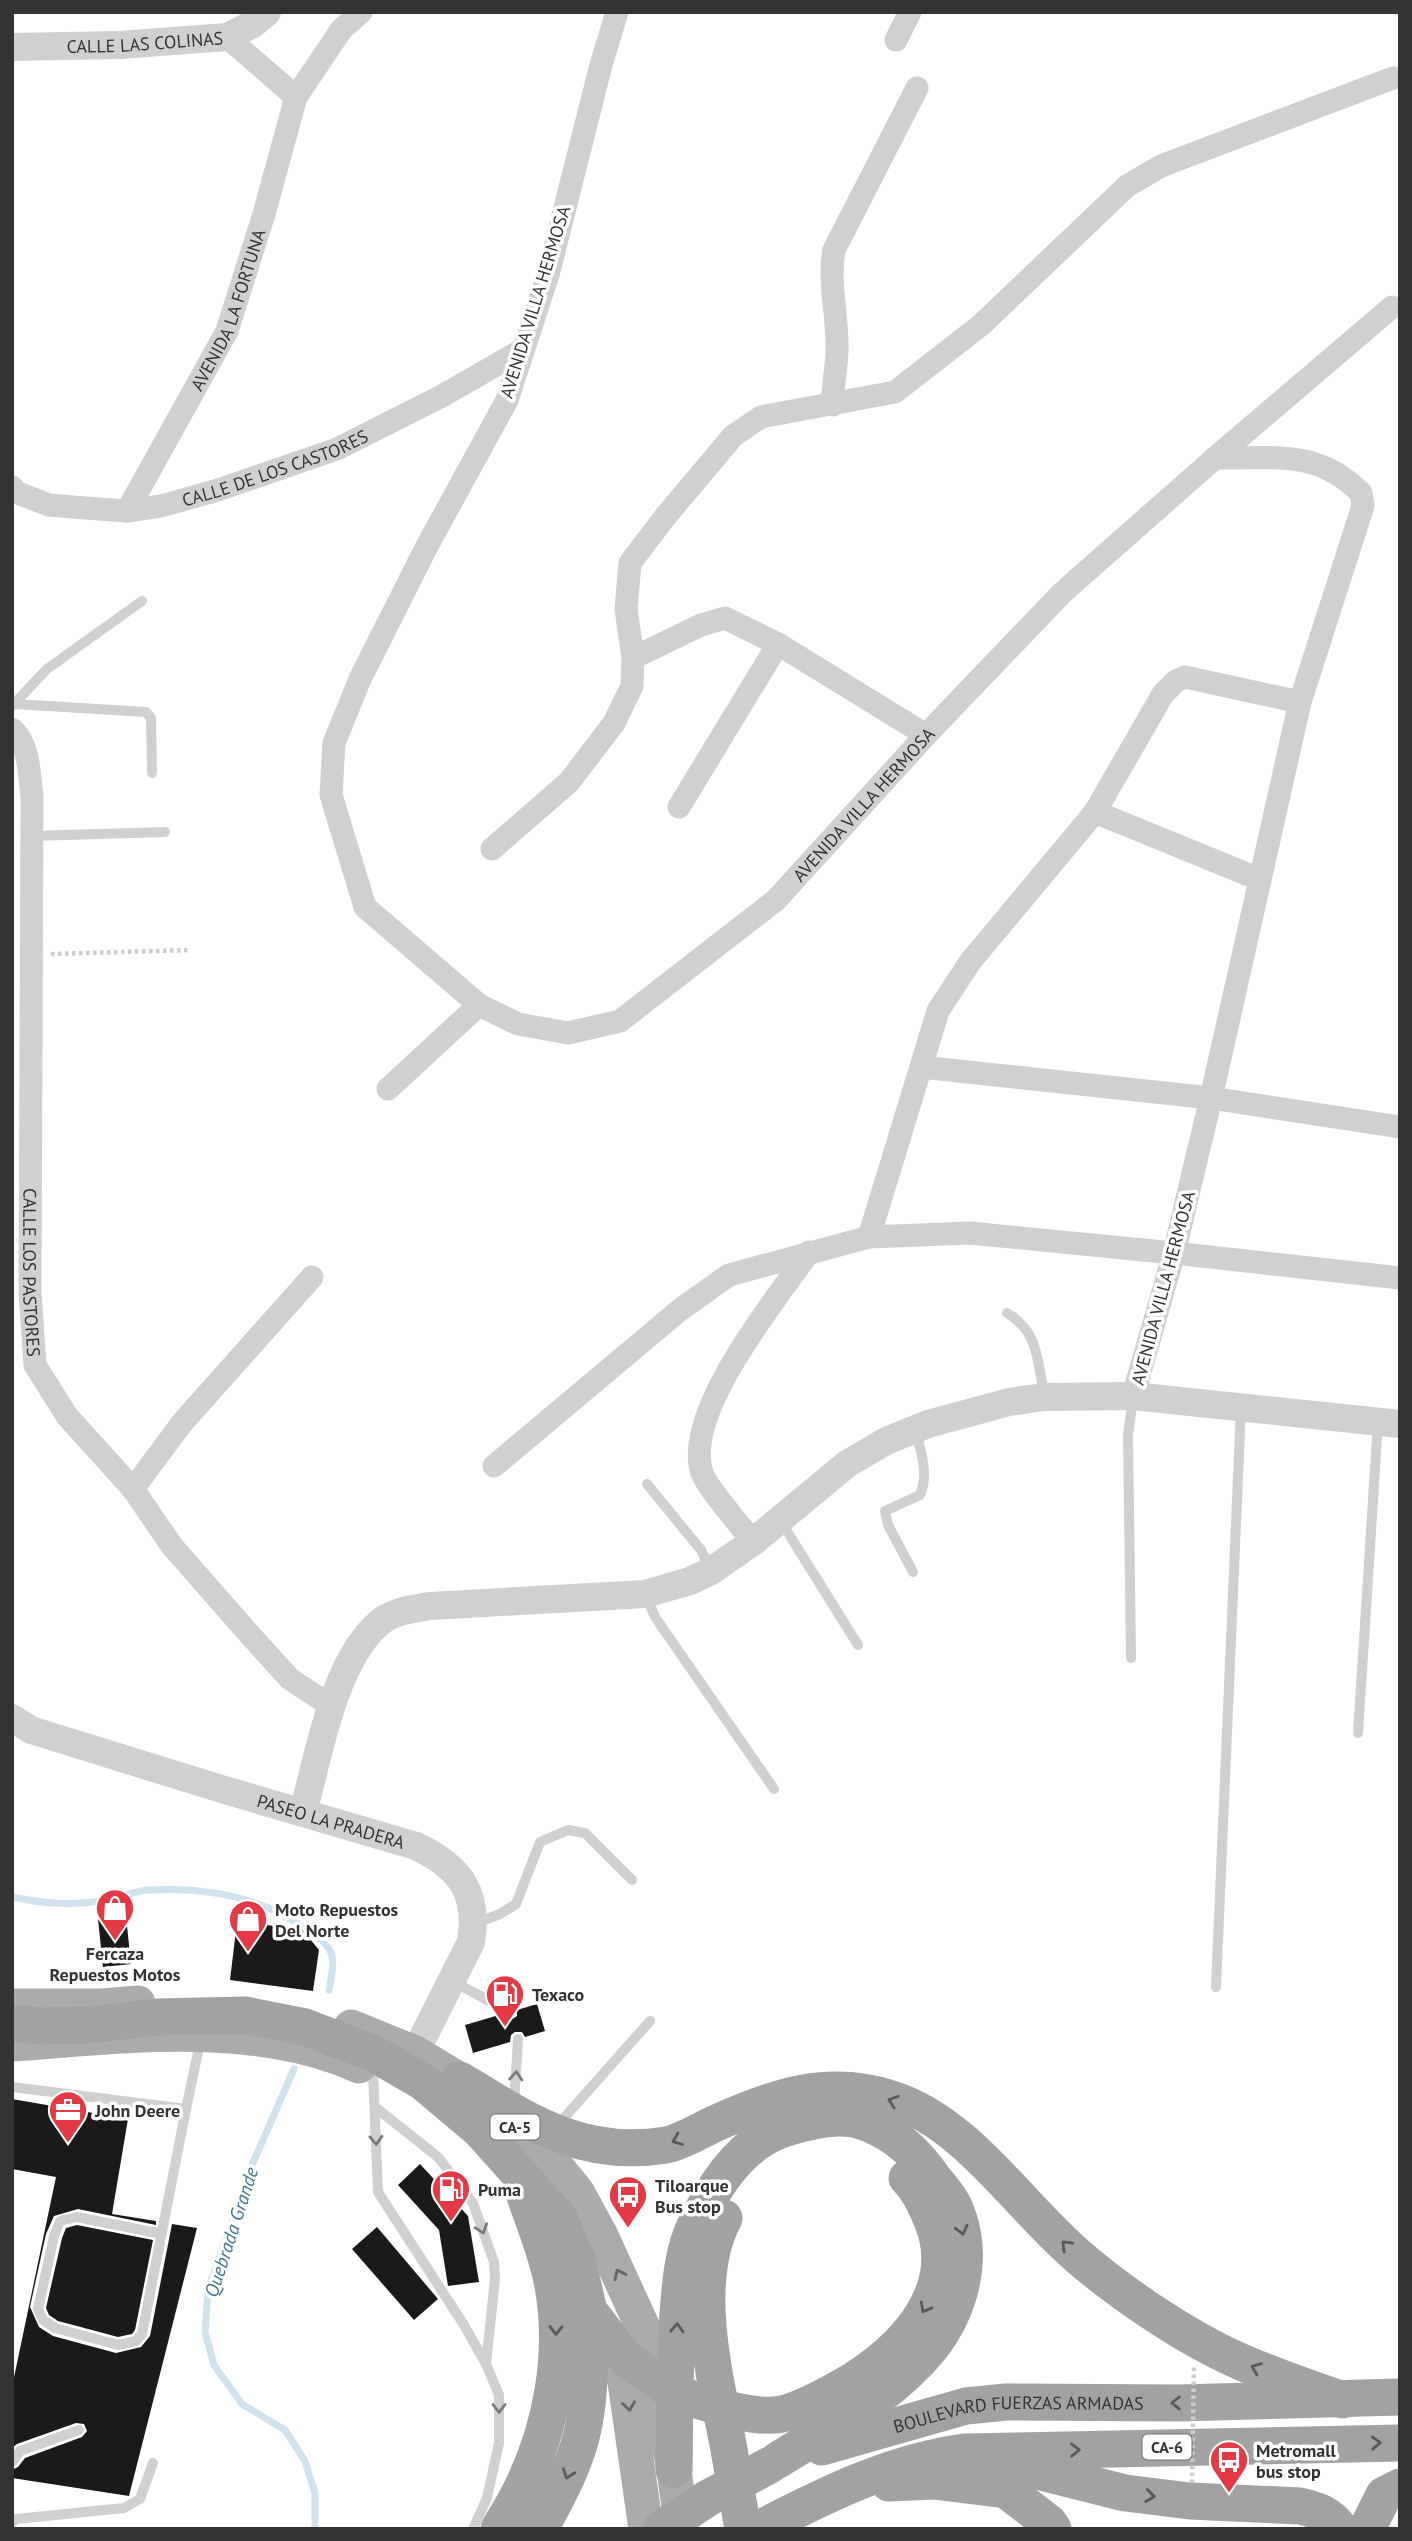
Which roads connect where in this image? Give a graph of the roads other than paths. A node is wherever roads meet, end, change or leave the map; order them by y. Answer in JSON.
{"nodes":[{"id":1,"x":267,"y":12,"type":"edge"},
{"id":2,"x":362,"y":12,"type":"edge"},
{"id":3,"x":617,"y":12,"type":"edge"},
{"id":4,"x":910,"y":12,"type":"edge"},
{"id":5,"x":227,"y":37,"type":"junction"},
{"id":6,"x":896,"y":40,"type":"dead end"},
{"id":7,"x":12,"y":47,"type":"edge"},
{"id":8,"x":1393,"y":78,"type":"dead end"},
{"id":9,"x":917,"y":88,"type":"dead end"},
{"id":10,"x":296,"y":97,"type":"junction"},
{"id":11,"x":1392,"y":307,"type":"dead end"},
{"id":12,"x":522,"y":350,"type":"junction"},
{"id":13,"x":833,"y":405,"type":"junction"},
{"id":14,"x":1215,"y":458,"type":"junction"},
{"id":15,"x":12,"y":487,"type":"edge"},
{"id":16,"x":127,"y":511,"type":"junction"},
{"id":17,"x":142,"y":601,"type":"dead end"},
{"id":18,"x":778,"y":644,"type":"junction"},
{"id":19,"x":632,"y":658,"type":"junction"},
{"id":20,"x":1300,"y":702,"type":"junction"},
{"id":21,"x":13,"y":705,"type":"edge"},
{"id":22,"x":12,"y":729,"type":"edge"},
{"id":23,"x":926,"y":735,"type":"junction"},
{"id":24,"x":152,"y":773,"type":"dead end"},
{"id":25,"x":679,"y":807,"type":"dead end"},
{"id":26,"x":1096,"y":813,"type":"junction"},
{"id":27,"x":165,"y":832,"type":"dead end"},
{"id":28,"x":32,"y":836,"type":"junction"},
{"id":29,"x":492,"y":849,"type":"dead end"},
{"id":30,"x":1259,"y":879,"type":"junction"},
{"id":31,"x":479,"y":1005,"type":"junction"},
{"id":32,"x":921,"y":1067,"type":"junction"},
{"id":33,"x":388,"y":1089,"type":"dead end"},
{"id":34,"x":1211,"y":1098,"type":"junction"},
{"id":35,"x":1400,"y":1127,"type":"edge"},
{"id":36,"x":22,"y":1130,"type":"edge"},
{"id":37,"x":869,"y":1237,"type":"junction"},
{"id":38,"x":809,"y":1252,"type":"junction"},
{"id":39,"x":1174,"y":1253,"type":"junction"},
{"id":40,"x":312,"y":1277,"type":"dead end"},
{"id":41,"x":1400,"y":1278,"type":"edge"},
{"id":42,"x":1007,"y":1312,"type":"dead end"},
{"id":43,"x":1133,"y":1396,"type":"junction"},
{"id":44,"x":1044,"y":1397,"type":"junction"},
{"id":45,"x":1241,"y":1408,"type":"junction"},
{"id":46,"x":1389,"y":1423,"type":"edge"},
{"id":47,"x":915,"y":1430,"type":"junction"},
{"id":48,"x":494,"y":1466,"type":"dead end"},
{"id":49,"x":647,"y":1485,"type":"dead end"},
{"id":50,"x":132,"y":1489,"type":"junction"},
{"id":51,"x":780,"y":1520,"type":"junction"},
{"id":52,"x":753,"y":1542,"type":"junction"},
{"id":53,"x":711,"y":1571,"type":"junction"},
{"id":54,"x":913,"y":1572,"type":"dead end"},
{"id":55,"x":645,"y":1594,"type":"junction"},
{"id":56,"x":858,"y":1645,"type":"dead end"},
{"id":57,"x":1131,"y":1658,"type":"dead end"},
{"id":58,"x":331,"y":1706,"type":"junction"},
{"id":59,"x":12,"y":1718,"type":"edge"},
{"id":60,"x":1358,"y":1733,"type":"dead end"},
{"id":61,"x":774,"y":1789,"type":"dead end"},
{"id":62,"x":303,"y":1812,"type":"junction"},
{"id":63,"x":632,"y":1880,"type":"dead end"},
{"id":64,"x":474,"y":1924,"type":"junction"},
{"id":65,"x":451,"y":1981,"type":"junction"},
{"id":66,"x":1216,"y":1987,"type":"dead end"},
{"id":67,"x":12,"y":2006,"type":"edge"},
{"id":68,"x":510,"y":2012,"type":"dead end"},
{"id":69,"x":650,"y":2021,"type":"dead end"},
{"id":70,"x":12,"y":2023,"type":"edge"},
{"id":71,"x":201,"y":2036,"type":"junction"},
{"id":72,"x":518,"y":2039,"type":"dead end"},
{"id":73,"x":12,"y":2044,"type":"edge"},
{"id":74,"x":415,"y":2053,"type":"junction"},
{"id":75,"x":373,"y":2072,"type":"junction"},
{"id":76,"x":460,"y":2080,"type":"junction"},
{"id":77,"x":12,"y":2087,"type":"edge"},
{"id":78,"x":375,"y":2107,"type":"junction"},
{"id":79,"x":186,"y":2109,"type":"junction"},
{"id":80,"x":514,"y":2112,"type":"junction"},
{"id":81,"x":551,"y":2131,"type":"junction"},
{"id":82,"x":524,"y":2193,"type":"junction"},
{"id":83,"x":162,"y":2234,"type":"junction"},
{"id":84,"x":589,"y":2311,"type":"junction"},
{"id":85,"x":486,"y":2364,"type":"junction"},
{"id":86,"x":1400,"y":2397,"type":"edge"},
{"id":87,"x":1343,"y":2400,"type":"junction"},
{"id":88,"x":79,"y":2430,"type":"dead end"},
{"id":89,"x":1400,"y":2443,"type":"edge"},
{"id":90,"x":964,"y":2452,"type":"junction"},
{"id":91,"x":12,"y":2462,"type":"edge"},
{"id":92,"x":152,"y":2462,"type":"dead end"},
{"id":93,"x":774,"y":2462,"type":"junction"},
{"id":94,"x":674,"y":2470,"type":"junction"},
{"id":95,"x":1400,"y":2487,"type":"edge"},
{"id":96,"x":840,"y":2489,"type":"junction"},
{"id":97,"x":1369,"y":2519,"type":"edge"},
{"id":98,"x":774,"y":2521,"type":"edge"},
{"id":99,"x":12,"y":2523,"type":"edge"},
{"id":100,"x":473,"y":2529,"type":"edge"},
{"id":101,"x":499,"y":2529,"type":"edge"},
{"id":102,"x":540,"y":2529,"type":"edge"},
{"id":103,"x":646,"y":2529,"type":"edge"},
{"id":104,"x":661,"y":2529,"type":"edge"},
{"id":105,"x":682,"y":2529,"type":"edge"},
{"id":106,"x":743,"y":2529,"type":"edge"},
{"id":107,"x":1021,"y":2529,"type":"edge"},
{"id":108,"x":1053,"y":2529,"type":"edge"}],
"edges":[{"from":1,"to":5,"type":"street"},
{"from":2,"to":10,"type":"street","name":"AVENIDA LA FORTUNA"},
{"from":3,"to":12,"type":"street","name":"AVENIDA VILLA HERMOSA"},
{"from":4,"to":6,"type":"street"},
{"from":5,"to":7,"type":"street","name":"CALLE LAS COLINAS"},
{"from":5,"to":10,"type":"street","name":"CALLE LAS COLINAS"},
{"from":8,"to":13,"type":"street"},
{"from":9,"to":13,"type":"street"},
{"from":10,"to":16,"type":"street","name":"AVENIDA LA FORTUNA"},
{"from":11,"to":14,"type":"street"},
{"from":12,"to":16,"type":"street","name":"CALLE DE LOS CASTORES"},
{"from":12,"to":31,"type":"street","name":"AVENIDA VILLA HERMOSA"},
{"from":13,"to":19,"type":"street"},
{"from":14,"to":20,"type":"street","name":"AVENIDA VILLA HERMOSA"},
{"from":14,"to":23,"type":"street","name":"AVENIDA VILLA HERMOSA"},
{"from":15,"to":16,"type":"street","name":"CALLE DE LOS CASTORES"},
{"from":17,"to":21,"type":"lane"},
{"from":18,"to":19,"type":"street"},
{"from":18,"to":23,"type":"street"},
{"from":18,"to":25,"type":"street"},
{"from":19,"to":29,"type":"street"},
{"from":20,"to":26,"type":"street"},
{"from":20,"to":30,"type":"street","name":"AVENIDA VILLA HERMOSA"},
{"from":21,"to":24,"type":"lane"},
{"from":22,"to":28,"type":"street","name":"CALLE LOS PASTORES"},
{"from":23,"to":31,"type":"street","name":"AVENIDA VILLA HERMOSA"},
{"from":26,"to":30,"type":"street"},
{"from":26,"to":32,"type":"street"},
{"from":27,"to":28,"type":"lane"},
{"from":28,"to":36,"type":"street","name":"CALLE LOS PASTORES"},
{"from":30,"to":34,"type":"street","name":"AVENIDA VILLA HERMOSA"},
{"from":31,"to":33,"type":"street"},
{"from":32,"to":34,"type":"street"},
{"from":32,"to":37,"type":"street"},
{"from":34,"to":35,"type":"street"},
{"from":34,"to":39,"type":"street","name":"AVENIDA VILLA HERMOSA"},
{"from":36,"to":50,"type":"street","name":"CALLE LOS PASTORES"},
{"from":37,"to":38,"type":"street"},
{"from":37,"to":39,"type":"street"},
{"from":38,"to":48,"type":"street"},
{"from":38,"to":52,"type":"street"},
{"from":39,"to":41,"type":"street"},
{"from":39,"to":43,"type":"street","name":"AVENIDA VILLA HERMOSA"},
{"from":40,"to":50,"type":"street"},
{"from":42,"to":44,"type":"lane"},
{"from":43,"to":44,"type":"street"},
{"from":43,"to":45,"type":"street"},
{"from":43,"to":57,"type":"lane"},
{"from":44,"to":47,"type":"street"},
{"from":45,"to":46,"type":"street"},
{"from":45,"to":66,"type":"lane"},
{"from":46,"to":60,"type":"lane"},
{"from":47,"to":51,"type":"street"},
{"from":47,"to":54,"type":"lane"},
{"from":49,"to":53,"type":"lane"},
{"from":50,"to":58,"type":"street","name":"CALLE LOS PASTORES"},
{"from":51,"to":52,"type":"street"},
{"from":51,"to":56,"type":"lane"},
{"from":52,"to":53,"type":"street"},
{"from":53,"to":55,"type":"street"},
{"from":55,"to":58,"type":"street"},
{"from":55,"to":61,"type":"lane"},
{"from":58,"to":62,"type":"street"},
{"from":59,"to":62,"type":"street","name":"PASEO LA PRADERA"},
{"from":62,"to":64,"type":"street","name":"PASEO LA PRADERA"},
{"from":63,"to":64,"type":"lane"},
{"from":64,"to":65,"type":"street","name":"PASEO LA PRADERA"},
{"from":65,"to":68,"type":"lane"},
{"from":65,"to":74,"type":"street","name":"PASEO LA PRADERA"},
{"from":67,"to":74,"type":"main road","number":"CA-5"},
{"from":69,"to":81,"type":"lane"},
{"from":70,"to":84,"type":"highway","bridge":true},
{"from":71,"to":73,"type":"main road","number":"CA-5"},
{"from":71,"to":75,"type":"main road","number":"CA-5"},
{"from":71,"to":79,"type":"lane"},
{"from":80,"to":72,"type":"lane","one_way":true},
{"from":74,"to":76,"type":"main road","number":"CA-5"},
{"from":75,"to":78,"type":"lane"},
{"from":75,"to":82,"type":"main road","number":"CA-5"},
{"from":76,"to":80,"type":"highway"},
{"from":94,"to":76,"type":"main road","number":"CA-5","one_way":true},
{"from":77,"to":79,"type":"lane"},
{"from":78,"to":85,"type":"lane","one_way":true},
{"from":78,"to":85,"type":"lane","one_way":true},
{"from":79,"to":83,"type":"lane"},
{"from":80,"to":81,"type":"highway"},
{"from":87,"to":81,"type":"highway","one_way":true},
{"from":82,"to":101,"type":"highway","one_way":true},
{"from":82,"to":103,"type":"main road","one_way":true},
{"from":83,"to":83,"type":"lane"},
{"from":84,"to":102,"type":"highway","one_way":true},
{"from":106,"to":84,"type":"highway","one_way":true,"bridge":true},
{"from":85,"to":100,"type":"lane","one_way":true},
{"from":86,"to":87,"type":"highway","name":"BOULEVARD FUERZAS ARMADAS"},
{"from":87,"to":93,"type":"highway","name":"BOULEVARD FUERZAS ARMADAS","one_way":true},
{"from":88,"to":91,"type":"lane"},
{"from":90,"to":89,"type":"highway","name":"BOULEVARD FUERZAS ARMADAS","number":"CA-6","one_way":true},
{"from":90,"to":96,"type":"highway","name":"BOULEVARD FUERZAS ARMADAS","number":"CA-6"},
{"from":90,"to":97,"type":"highway","one_way":true},
{"from":92,"to":99,"type":"lane"},
{"from":94,"to":93,"type":"highway","one_way":true},
{"from":93,"to":104,"type":"highway","name":"BOULEVARD FUERZAS ARMADAS","bridge":true},
{"from":94,"to":105,"type":"main road","number":"CA-5"},
{"from":95,"to":97,"type":"highway"},
{"from":96,"to":98,"type":"highway","name":"BOULEVARD FUERZAS ARMADAS","number":"CA-6"},
{"from":96,"to":107,"type":"highway"},
{"from":96,"to":108,"type":"highway"}]}
